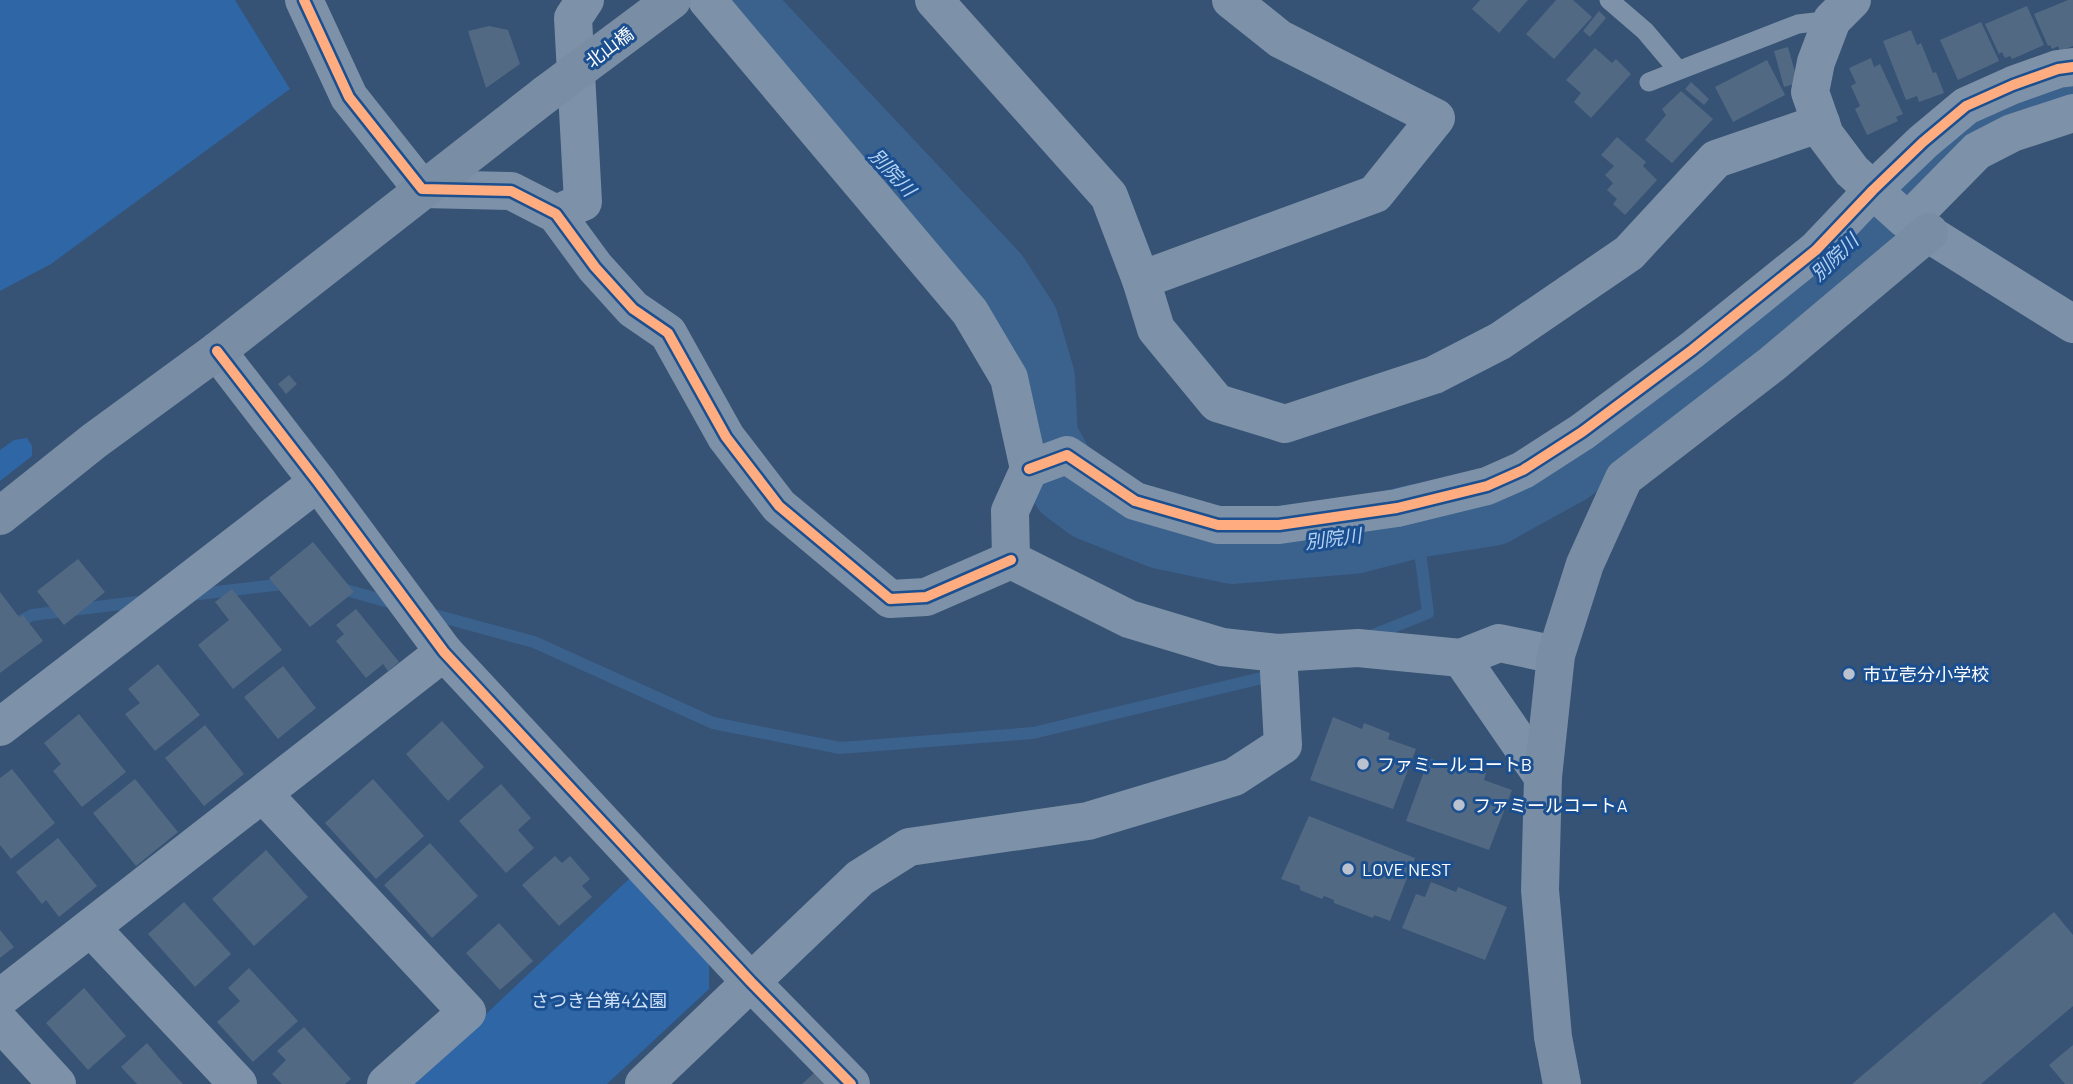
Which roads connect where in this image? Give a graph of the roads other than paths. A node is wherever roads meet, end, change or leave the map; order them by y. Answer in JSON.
{"nodes":[{"id":1,"x":304,"y":0,"type":"edge"},
{"id":2,"x":585,"y":0,"type":"edge"},
{"id":3,"x":671,"y":0,"type":"edge"},
{"id":4,"x":707,"y":0,"type":"edge"},
{"id":5,"x":934,"y":0,"type":"edge"},
{"id":6,"x":1231,"y":0,"type":"edge"},
{"id":7,"x":1609,"y":0,"type":"edge"},
{"id":8,"x":1842,"y":10,"type":"edge"},
{"id":9,"x":2073,"y":67,"type":"edge"},
{"id":10,"x":1678,"y":70,"type":"junction"},
{"id":11,"x":1649,"y":82,"type":"dead end"},
{"id":12,"x":2073,"y":113,"type":"edge"},
{"id":13,"x":1821,"y":123,"type":"junction"},
{"id":14,"x":422,"y":189,"type":"junction"},
{"id":15,"x":1874,"y":191,"type":"junction"},
{"id":16,"x":556,"y":214,"type":"junction"},
{"id":17,"x":1914,"y":224,"type":"junction"},
{"id":18,"x":1141,"y":280,"type":"junction"},
{"id":19,"x":2073,"y":324,"type":"edge"},
{"id":20,"x":218,"y":351,"type":"junction"},
{"id":21,"x":1030,"y":469,"type":"junction"},
{"id":22,"x":318,"y":482,"type":"junction"},
{"id":23,"x":0,"y":516,"type":"edge"},
{"id":24,"x":1011,"y":560,"type":"junction"},
{"id":25,"x":444,"y":652,"type":"junction"},
{"id":26,"x":1278,"y":653,"type":"junction"},
{"id":27,"x":1556,"y":655,"type":"junction"},
{"id":28,"x":1461,"y":657,"type":"junction"},
{"id":29,"x":0,"y":727,"type":"edge"},
{"id":30,"x":1543,"y":777,"type":"junction"},
{"id":31,"x":264,"y":794,"type":"junction"},
{"id":32,"x":91,"y":928,"type":"junction"},
{"id":33,"x":751,"y":982,"type":"junction"},
{"id":34,"x":0,"y":998,"type":"edge"},
{"id":35,"x":0,"y":1022,"type":"edge"},
{"id":36,"x":658,"y":1079,"type":"edge"},
{"id":37,"x":57,"y":1084,"type":"edge"},
{"id":38,"x":238,"y":1084,"type":"edge"},
{"id":39,"x":386,"y":1084,"type":"edge"},
{"id":40,"x":850,"y":1084,"type":"edge"},
{"id":41,"x":1562,"y":1084,"type":"edge"}],
"edges":[{"from":1,"to":14,"type":"street"},
{"from":2,"to":16,"type":"street"},
{"from":3,"to":14,"type":"street","name":"北山橋","bridge":true},
{"from":4,"to":21,"type":"street"},
{"from":5,"to":18,"type":"street"},
{"from":6,"to":18,"type":"street"},
{"from":7,"to":10,"type":"lane"},
{"from":8,"to":10,"type":"lane"},
{"from":8,"to":13,"type":"street"},
{"from":9,"to":15,"type":"street"},
{"from":10,"to":11,"type":"lane"},
{"from":12,"to":17,"type":"street"},
{"from":13,"to":15,"type":"street"},
{"from":13,"to":18,"type":"street"},
{"from":14,"to":16,"type":"street"},
{"from":14,"to":20,"type":"street","name":"北山橋"},
{"from":15,"to":17,"type":"street"},
{"from":15,"to":21,"type":"street"},
{"from":16,"to":24,"type":"street"},
{"from":17,"to":19,"type":"street"},
{"from":17,"to":27,"type":"street"},
{"from":20,"to":22,"type":"street"},
{"from":20,"to":23,"type":"street","name":"北山橋"},
{"from":21,"to":24,"type":"street"},
{"from":22,"to":25,"type":"street"},
{"from":22,"to":29,"type":"street"},
{"from":24,"to":26,"type":"street"},
{"from":25,"to":31,"type":"street"},
{"from":25,"to":33,"type":"street"},
{"from":26,"to":28,"type":"street"},
{"from":26,"to":33,"type":"street"},
{"from":27,"to":28,"type":"street"},
{"from":27,"to":30,"type":"street"},
{"from":28,"to":30,"type":"street"},
{"from":30,"to":41,"type":"street"},
{"from":31,"to":32,"type":"street"},
{"from":31,"to":39,"type":"street"},
{"from":32,"to":34,"type":"street"},
{"from":32,"to":38,"type":"street"},
{"from":33,"to":36,"type":"street"},
{"from":33,"to":40,"type":"street"},
{"from":35,"to":37,"type":"street"}]}
